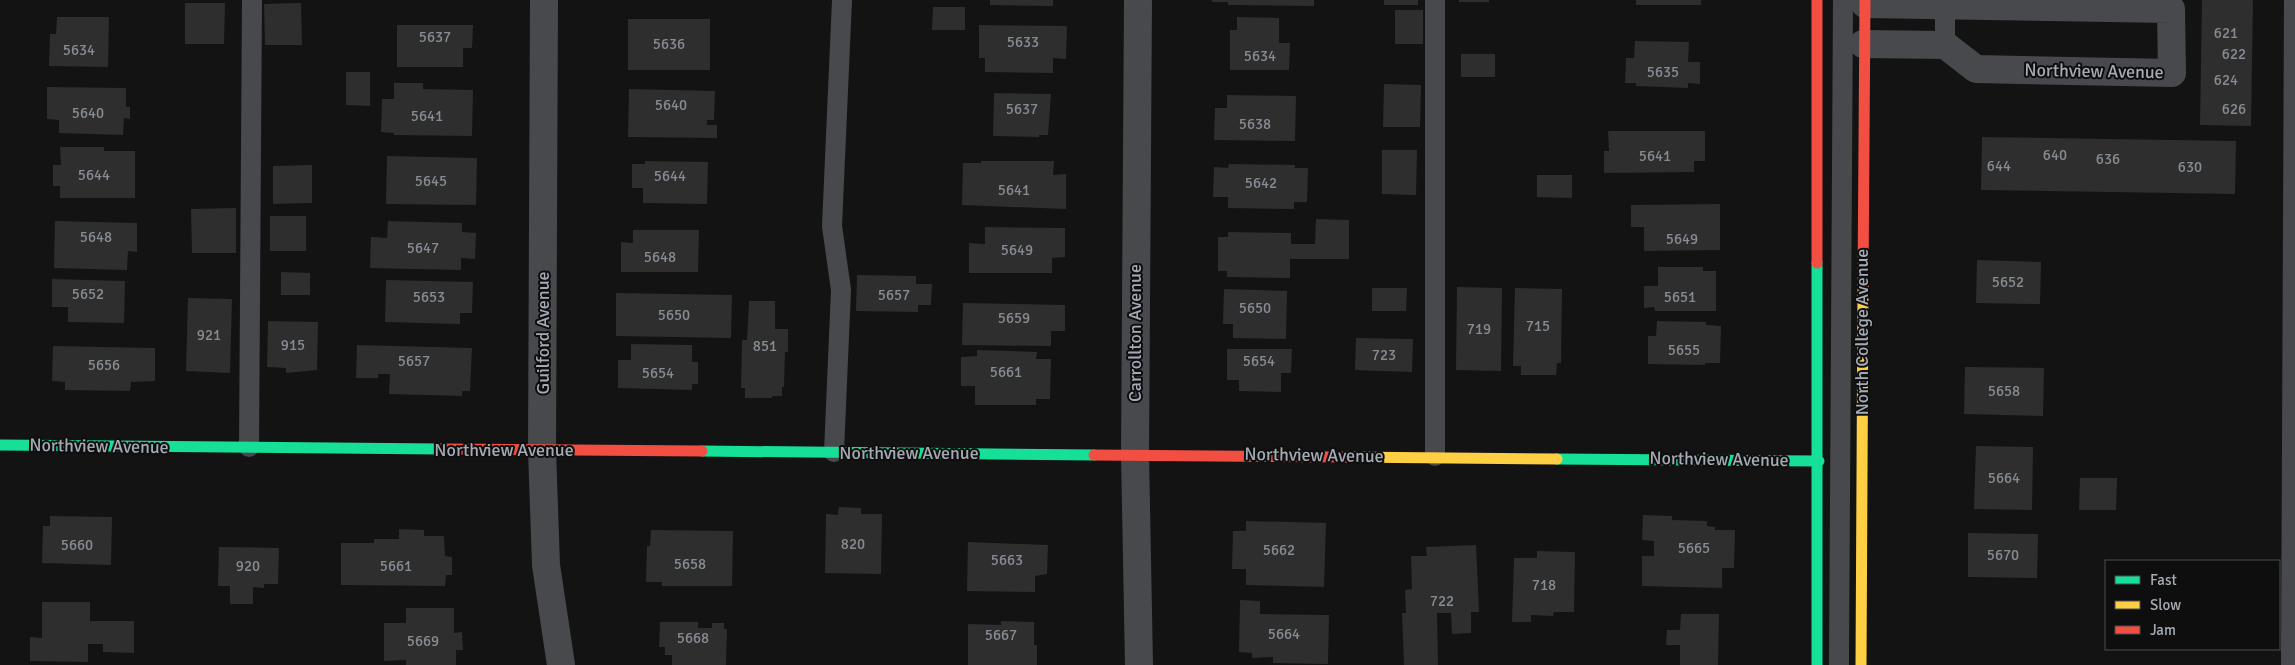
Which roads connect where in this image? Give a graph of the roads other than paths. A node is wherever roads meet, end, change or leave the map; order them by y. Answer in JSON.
{"nodes":[{"id":1,"x":252,"y":0,"type":"edge"},
{"id":2,"x":544,"y":0,"type":"edge"},
{"id":3,"x":842,"y":0,"type":"edge"},
{"id":4,"x":1138,"y":0,"type":"edge"},
{"id":5,"x":1435,"y":0,"type":"edge"},
{"id":6,"x":1817,"y":0,"type":"edge"},
{"id":7,"x":2294,"y":0,"type":"edge"},
{"id":8,"x":1857,"y":1,"type":"edge"},
{"id":9,"x":1945,"y":5,"type":"junction"},
{"id":10,"x":1864,"y":44,"type":"junction"},
{"id":11,"x":1945,"y":45,"type":"junction"},
{"id":12,"x":0,"y":444,"type":"edge"},
{"id":13,"x":249,"y":447,"type":"junction"},
{"id":14,"x":542,"y":450,"type":"junction"},
{"id":15,"x":834,"y":452,"type":"junction"},
{"id":16,"x":1135,"y":454,"type":"junction"},
{"id":17,"x":1435,"y":456,"type":"junction"},
{"id":18,"x":1819,"y":461,"type":"junction"},
{"id":19,"x":561,"y":665,"type":"edge"},
{"id":20,"x":1139,"y":665,"type":"edge"},
{"id":21,"x":1817,"y":665,"type":"edge"},
{"id":22,"x":1839,"y":665,"type":"edge"},
{"id":23,"x":1861,"y":665,"type":"edge"},
{"id":24,"x":2291,"y":665,"type":"edge"}],
"edges":[{"from":1,"to":13,"type":"lane"},
{"from":2,"to":14,"type":"street","name":"Guilford Avenue"},
{"from":3,"to":15,"type":"lane"},
{"from":4,"to":16,"type":"street","name":"Carrollton Avenue"},
{"from":5,"to":17,"type":"lane"},
{"from":6,"to":18,"type":"street"},
{"from":7,"to":24,"type":"lane"},
{"from":8,"to":9,"type":"street","name":"Northview Avenue"},
{"from":8,"to":10,"type":"street","name":"North College Avenue"},
{"from":8,"to":22,"type":"lane","name":"North College Avenue"},
{"from":9,"to":11,"type":"lane"},
{"from":9,"to":11,"type":"street","name":"Northview Avenue"},
{"from":10,"to":11,"type":"street"},
{"from":10,"to":23,"type":"street","name":"North College Avenue"},
{"from":12,"to":13,"type":"street","name":"Northview Avenue"},
{"from":13,"to":14,"type":"street","name":"Northview Avenue"},
{"from":14,"to":15,"type":"street","name":"Northview Avenue"},
{"from":14,"to":19,"type":"street","name":"Guilford Avenue"},
{"from":15,"to":16,"type":"street","name":"Northview Avenue"},
{"from":16,"to":17,"type":"street","name":"Northview Avenue"},
{"from":16,"to":20,"type":"street","name":"Carrollton Avenue"},
{"from":17,"to":18,"type":"street","name":"Northview Avenue"},
{"from":18,"to":21,"type":"street"}]}
